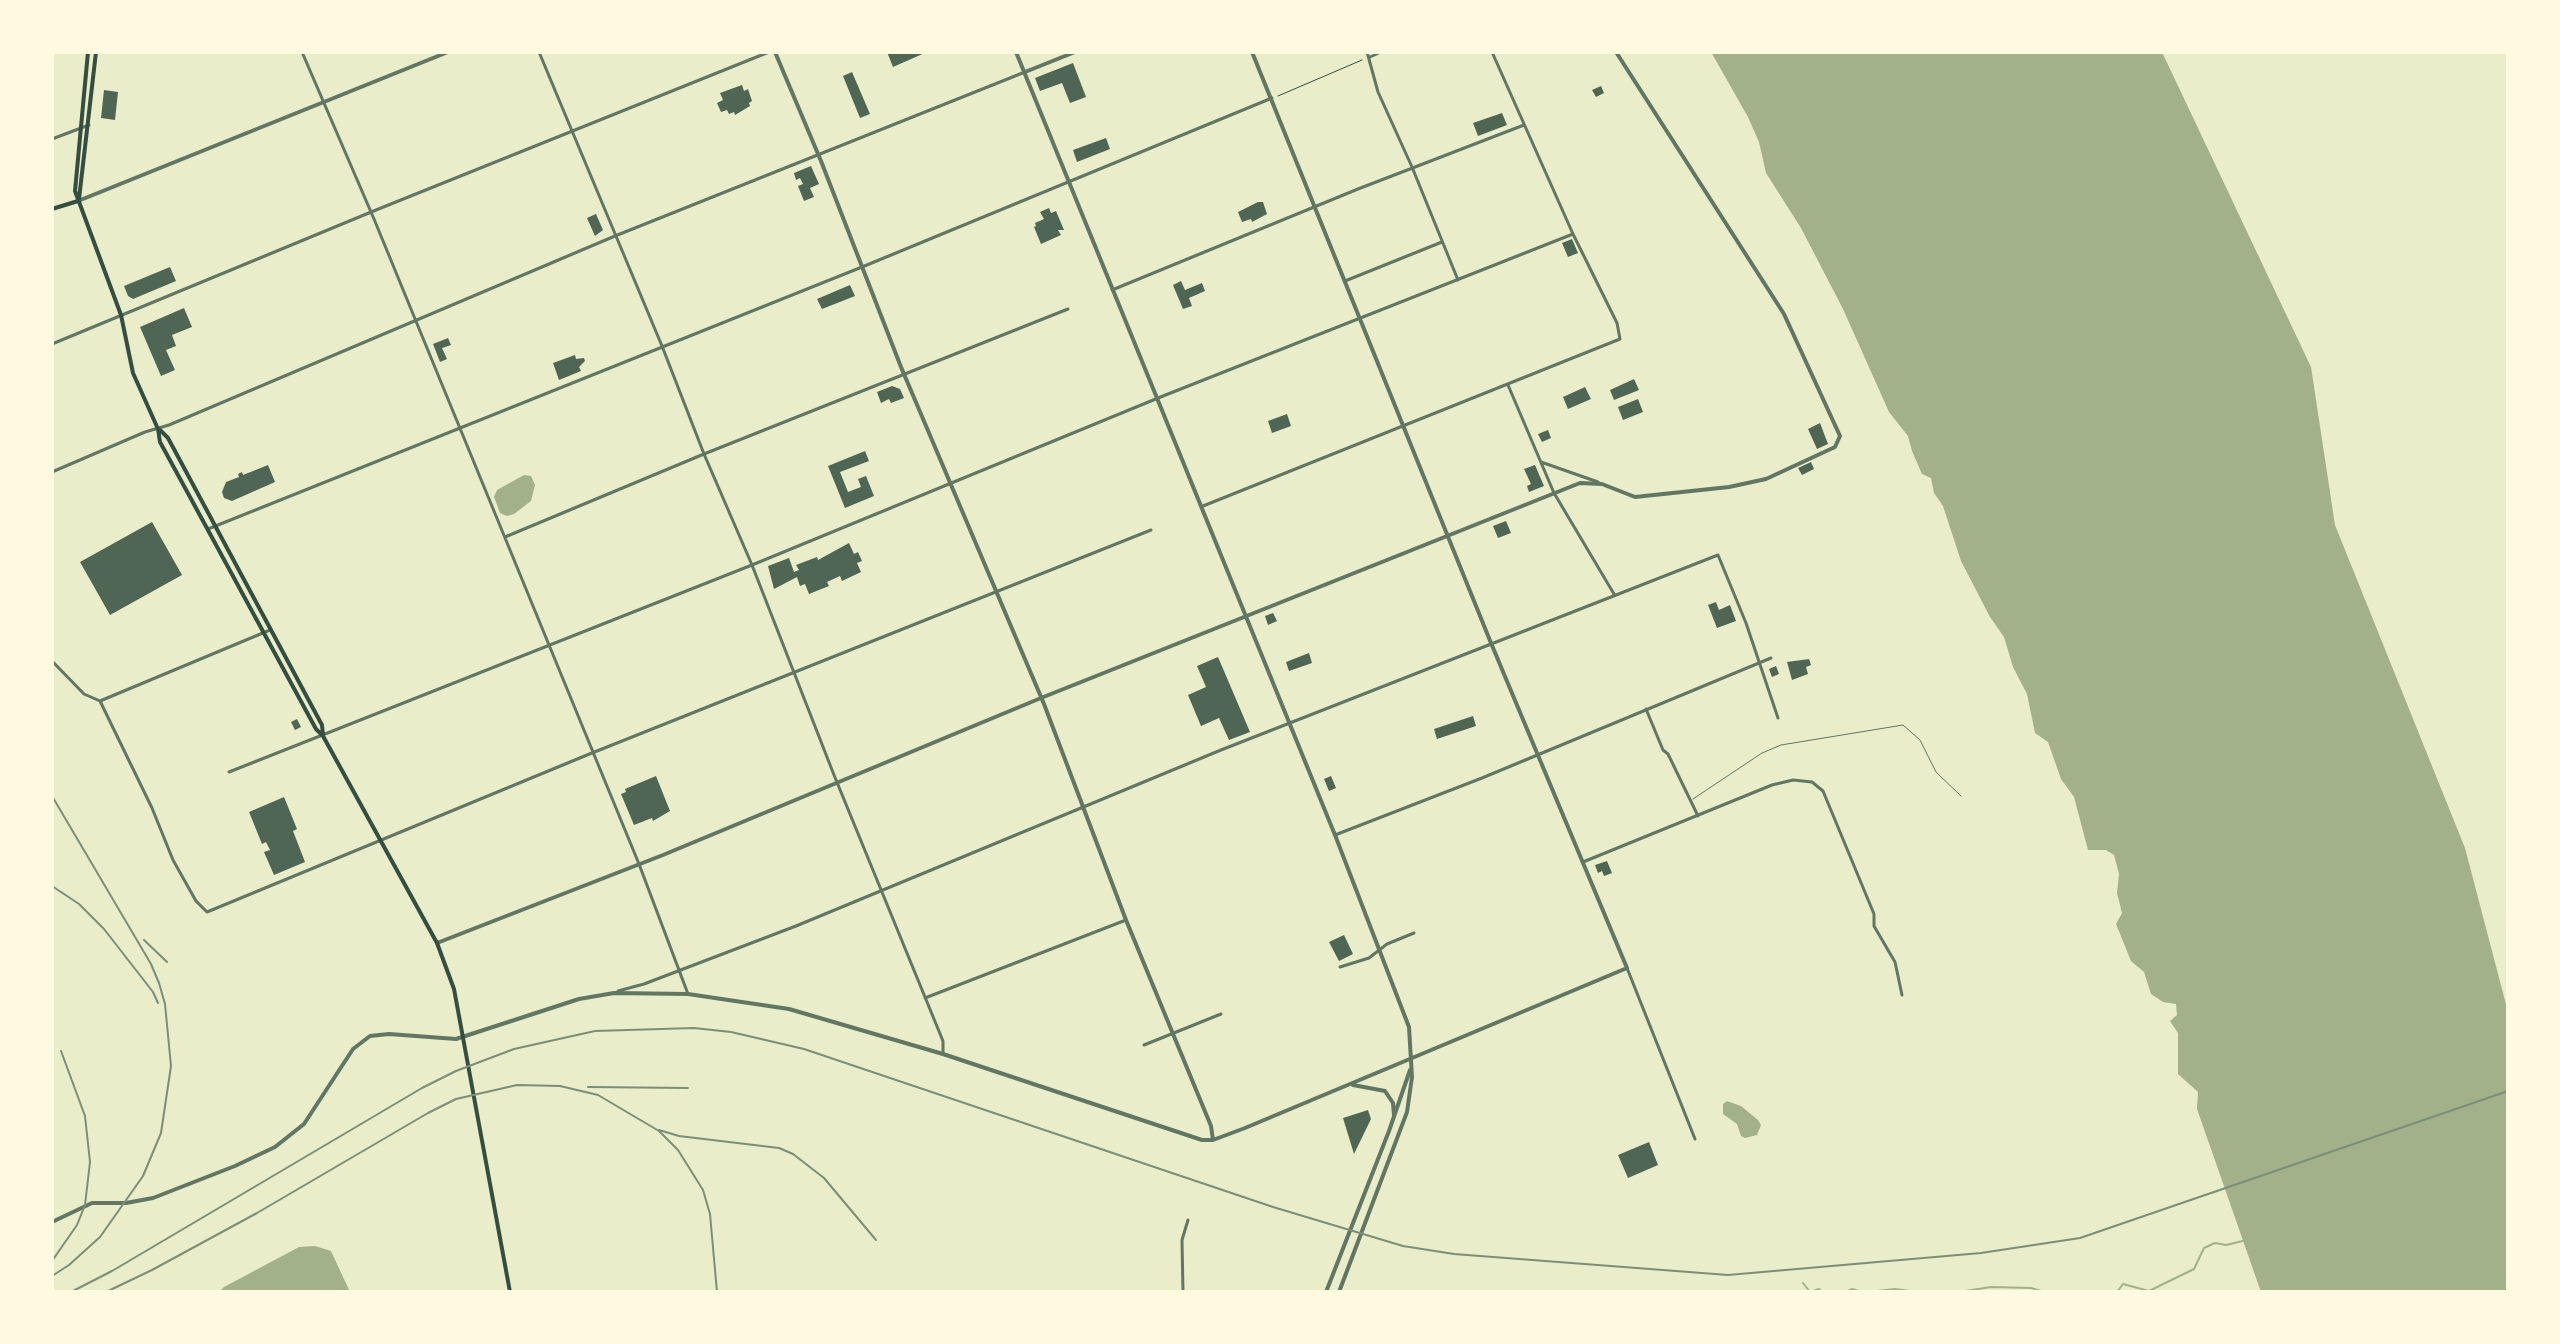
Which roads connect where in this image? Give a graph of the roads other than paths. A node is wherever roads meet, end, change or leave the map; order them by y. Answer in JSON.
{"nodes":[{"id":1,"x":88,"y":52,"type":"edge"},
{"id":2,"x":96,"y":52,"type":"edge"},
{"id":3,"x":302,"y":52,"type":"edge"},
{"id":4,"x":448,"y":52,"type":"edge"},
{"id":5,"x":539,"y":52,"type":"edge"},
{"id":6,"x":769,"y":52,"type":"edge"},
{"id":7,"x":775,"y":52,"type":"edge"},
{"id":8,"x":1016,"y":52,"type":"edge"},
{"id":9,"x":1075,"y":52,"type":"edge"},
{"id":10,"x":1252,"y":52,"type":"edge"},
{"id":11,"x":1381,"y":52,"type":"edge"},
{"id":12,"x":1492,"y":52,"type":"edge"},
{"id":13,"x":1616,"y":52,"type":"edge"},
{"id":14,"x":1368,"y":54,"type":"edge"},
{"id":15,"x":1025,"y":72,"type":"junction"},
{"id":16,"x":1271,"y":99,"type":"junction"},
{"id":17,"x":323,"y":103,"type":"junction"},
{"id":18,"x":89,"y":125,"type":"junction"},
{"id":19,"x":1524,"y":125,"type":"junction"},
{"id":20,"x":80,"y":128,"type":"junction"},
{"id":21,"x":572,"y":131,"type":"junction"},
{"id":22,"x":52,"y":139,"type":"edge"},
{"id":23,"x":819,"y":156,"type":"junction"},
{"id":24,"x":1412,"y":167,"type":"junction"},
{"id":25,"x":1067,"y":182,"type":"junction"},
{"id":26,"x":78,"y":201,"type":"junction"},
{"id":27,"x":1315,"y":208,"type":"junction"},
{"id":28,"x":52,"y":209,"type":"edge"},
{"id":29,"x":370,"y":212,"type":"junction"},
{"id":30,"x":1573,"y":234,"type":"junction"},
{"id":31,"x":615,"y":236,"type":"junction"},
{"id":32,"x":1442,"y":242,"type":"junction"},
{"id":33,"x":862,"y":267,"type":"junction"},
{"id":34,"x":1458,"y":280,"type":"junction"},
{"id":35,"x":1345,"y":281,"type":"junction"},
{"id":36,"x":1111,"y":290,"type":"junction"},
{"id":37,"x":1068,"y":309,"type":"dead end"},
{"id":38,"x":121,"y":315,"type":"junction"},
{"id":39,"x":1360,"y":318,"type":"junction"},
{"id":40,"x":415,"y":320,"type":"junction"},
{"id":41,"x":52,"y":344,"type":"edge"},
{"id":42,"x":662,"y":346,"type":"junction"},
{"id":43,"x":905,"y":375,"type":"junction"},
{"id":44,"x":1508,"y":385,"type":"junction"},
{"id":45,"x":1156,"y":399,"type":"junction"},
{"id":46,"x":459,"y":427,"type":"junction"},
{"id":47,"x":1404,"y":427,"type":"junction"},
{"id":48,"x":158,"y":429,"type":"junction"},
{"id":49,"x":704,"y":454,"type":"junction"},
{"id":50,"x":1541,"y":462,"type":"junction"},
{"id":51,"x":52,"y":472,"type":"edge"},
{"id":52,"x":950,"y":481,"type":"junction"},
{"id":53,"x":1602,"y":484,"type":"junction"},
{"id":54,"x":1554,"y":493,"type":"junction"},
{"id":55,"x":1200,"y":507,"type":"junction"},
{"id":56,"x":214,"y":526,"type":"junction"},
{"id":57,"x":208,"y":529,"type":"junction"},
{"id":58,"x":1151,"y":530,"type":"dead end"},
{"id":59,"x":1447,"y":535,"type":"junction"},
{"id":60,"x":505,"y":537,"type":"junction"},
{"id":61,"x":752,"y":565,"type":"junction"},
{"id":62,"x":996,"y":591,"type":"junction"},
{"id":63,"x":1614,"y":594,"type":"junction"},
{"id":64,"x":1245,"y":617,"type":"junction"},
{"id":65,"x":271,"y":630,"type":"junction"},
{"id":66,"x":263,"y":633,"type":"junction"},
{"id":67,"x":1491,"y":643,"type":"junction"},
{"id":68,"x":549,"y":646,"type":"junction"},
{"id":69,"x":1771,"y":658,"type":"dead end"},
{"id":70,"x":52,"y":661,"type":"edge"},
{"id":71,"x":1760,"y":662,"type":"junction"},
{"id":72,"x":793,"y":672,"type":"junction"},
{"id":73,"x":1041,"y":698,"type":"junction"},
{"id":74,"x":100,"y":701,"type":"junction"},
{"id":75,"x":1646,"y":709,"type":"junction"},
{"id":76,"x":1778,"y":718,"type":"dead end"},
{"id":77,"x":1289,"y":724,"type":"junction"},
{"id":78,"x":323,"y":736,"type":"junction"},
{"id":79,"x":593,"y":753,"type":"junction"},
{"id":80,"x":1539,"y":754,"type":"junction"},
{"id":81,"x":229,"y":772,"type":"dead end"},
{"id":82,"x":837,"y":782,"type":"junction"},
{"id":83,"x":1961,"y":796,"type":"dead end"},
{"id":84,"x":1691,"y":801,"type":"junction"},
{"id":85,"x":1084,"y":807,"type":"junction"},
{"id":86,"x":1698,"y":816,"type":"junction"},
{"id":87,"x":1335,"y":835,"type":"junction"},
{"id":88,"x":381,"y":840,"type":"junction"},
{"id":89,"x":1583,"y":862,"type":"junction"},
{"id":90,"x":639,"y":864,"type":"junction"},
{"id":91,"x":882,"y":891,"type":"junction"},
{"id":92,"x":1126,"y":920,"type":"junction"},
{"id":93,"x":1414,"y":933,"type":"dead end"},
{"id":94,"x":437,"y":943,"type":"junction"},
{"id":95,"x":1379,"y":950,"type":"junction"},
{"id":96,"x":1340,"y":967,"type":"dead end"},
{"id":97,"x":1627,"y":968,"type":"junction"},
{"id":98,"x":679,"y":971,"type":"junction"},
{"id":99,"x":614,"y":993,"type":"junction"},
{"id":100,"x":688,"y":994,"type":"junction"},
{"id":101,"x":1902,"y":995,"type":"dead end"},
{"id":102,"x":925,"y":998,"type":"junction"},
{"id":103,"x":1221,"y":1014,"type":"dead end"},
{"id":104,"x":1173,"y":1035,"type":"junction"},
{"id":105,"x":1144,"y":1045,"type":"dead end"},
{"id":106,"x":943,"y":1054,"type":"junction"},
{"id":107,"x":1412,"y":1061,"type":"junction"},
{"id":108,"x":1351,"y":1085,"type":"junction"},
{"id":109,"x":1404,"y":1087,"type":"junction"},
{"id":110,"x":1411,"y":1090,"type":"junction"},
{"id":111,"x":1394,"y":1118,"type":"junction"},
{"id":112,"x":1695,"y":1139,"type":"dead end"},
{"id":113,"x":1213,"y":1140,"type":"junction"},
{"id":114,"x":1188,"y":1220,"type":"dead end"},
{"id":115,"x":52,"y":1222,"type":"edge"},
{"id":116,"x":510,"y":1292,"type":"edge"},
{"id":117,"x":1183,"y":1292,"type":"edge"},
{"id":118,"x":1326,"y":1292,"type":"edge"},
{"id":119,"x":1339,"y":1292,"type":"edge"}],
"edges":[{"from":1,"to":20,"type":"main road"},
{"from":2,"to":18,"type":"main road"},
{"from":3,"to":17,"type":"street"},
{"from":4,"to":17,"type":"street"},
{"from":5,"to":21,"type":"street"},
{"from":6,"to":21,"type":"street"},
{"from":7,"to":23,"type":"street"},
{"from":8,"to":15,"type":"street"},
{"from":9,"to":15,"type":"street"},
{"from":10,"to":16,"type":"street"},
{"from":11,"to":14,"type":"street"},
{"from":12,"to":19,"type":"street"},
{"from":13,"to":53,"type":"street"},
{"from":14,"to":24,"type":"street"},
{"from":15,"to":23,"type":"street"},
{"from":15,"to":25,"type":"street"},
{"from":16,"to":25,"type":"street"},
{"from":16,"to":27,"type":"street"},
{"from":17,"to":26,"type":"street"},
{"from":17,"to":29,"type":"street"},
{"from":18,"to":20,"type":"street"},
{"from":18,"to":26,"type":"main road"},
{"from":19,"to":24,"type":"street"},
{"from":19,"to":30,"type":"street"},
{"from":20,"to":22,"type":"street"},
{"from":20,"to":26,"type":"main road"},
{"from":21,"to":29,"type":"street"},
{"from":21,"to":31,"type":"street"},
{"from":23,"to":31,"type":"street"},
{"from":23,"to":33,"type":"street"},
{"from":24,"to":27,"type":"street"},
{"from":24,"to":32,"type":"street"},
{"from":25,"to":33,"type":"street"},
{"from":25,"to":36,"type":"street"},
{"from":26,"to":28,"type":"main road"},
{"from":26,"to":38,"type":"main road"},
{"from":27,"to":35,"type":"street"},
{"from":27,"to":36,"type":"street"},
{"from":29,"to":38,"type":"street"},
{"from":29,"to":40,"type":"street"},
{"from":30,"to":34,"type":"street"},
{"from":30,"to":44,"type":"street"},
{"from":31,"to":40,"type":"street"},
{"from":31,"to":42,"type":"street"},
{"from":32,"to":34,"type":"street"},
{"from":32,"to":35,"type":"street"},
{"from":33,"to":42,"type":"street"},
{"from":33,"to":43,"type":"street"},
{"from":34,"to":39,"type":"street"},
{"from":35,"to":39,"type":"street"},
{"from":36,"to":45,"type":"street"},
{"from":37,"to":43,"type":"street"},
{"from":38,"to":41,"type":"street"},
{"from":38,"to":48,"type":"main road"},
{"from":39,"to":45,"type":"street"},
{"from":39,"to":47,"type":"street"},
{"from":40,"to":46,"type":"street"},
{"from":40,"to":48,"type":"street"},
{"from":42,"to":46,"type":"street"},
{"from":42,"to":49,"type":"street"},
{"from":43,"to":49,"type":"street"},
{"from":43,"to":52,"type":"street"},
{"from":44,"to":47,"type":"street"},
{"from":44,"to":50,"type":"street"},
{"from":45,"to":52,"type":"street"},
{"from":45,"to":55,"type":"street"},
{"from":46,"to":56,"type":"street"},
{"from":46,"to":60,"type":"street"},
{"from":47,"to":55,"type":"street"},
{"from":47,"to":59,"type":"street"},
{"from":48,"to":51,"type":"street"},
{"from":48,"to":56,"type":"main road"},
{"from":48,"to":57,"type":"main road"},
{"from":49,"to":60,"type":"street"},
{"from":49,"to":61,"type":"street"},
{"from":50,"to":53,"type":"street"},
{"from":50,"to":54,"type":"street"},
{"from":52,"to":61,"type":"street"},
{"from":52,"to":62,"type":"street"},
{"from":53,"to":54,"type":"street"},
{"from":54,"to":59,"type":"street"},
{"from":54,"to":63,"type":"street"},
{"from":55,"to":64,"type":"street"},
{"from":56,"to":57,"type":"street"},
{"from":56,"to":65,"type":"main road"},
{"from":57,"to":66,"type":"main road"},
{"from":58,"to":62,"type":"street"},
{"from":59,"to":64,"type":"street"},
{"from":59,"to":67,"type":"street"},
{"from":60,"to":68,"type":"street"},
{"from":61,"to":68,"type":"street"},
{"from":61,"to":72,"type":"street"},
{"from":62,"to":72,"type":"street"},
{"from":62,"to":73,"type":"street"},
{"from":63,"to":67,"type":"street"},
{"from":63,"to":71,"type":"street"},
{"from":64,"to":73,"type":"street"},
{"from":64,"to":77,"type":"street"},
{"from":65,"to":66,"type":"street"},
{"from":65,"to":78,"type":"main road"},
{"from":66,"to":74,"type":"street"},
{"from":66,"to":78,"type":"main road"},
{"from":67,"to":77,"type":"street"},
{"from":67,"to":80,"type":"street"},
{"from":68,"to":78,"type":"street"},
{"from":68,"to":79,"type":"street"},
{"from":69,"to":71,"type":"street"},
{"from":70,"to":74,"type":"street"},
{"from":71,"to":75,"type":"street"},
{"from":71,"to":76,"type":"street"},
{"from":72,"to":79,"type":"street"},
{"from":72,"to":82,"type":"street"},
{"from":73,"to":82,"type":"street"},
{"from":73,"to":85,"type":"street"},
{"from":74,"to":88,"type":"street"},
{"from":75,"to":80,"type":"street"},
{"from":75,"to":84,"type":"street"},
{"from":77,"to":85,"type":"street"},
{"from":77,"to":87,"type":"street"},
{"from":78,"to":81,"type":"street"},
{"from":78,"to":88,"type":"main road"},
{"from":79,"to":88,"type":"street"},
{"from":79,"to":90,"type":"street"},
{"from":80,"to":87,"type":"street"},
{"from":80,"to":89,"type":"street"},
{"from":82,"to":90,"type":"street"},
{"from":82,"to":91,"type":"street"},
{"from":83,"to":84,"type":"lane"},
{"from":84,"to":86,"type":"street"},
{"from":85,"to":91,"type":"street"},
{"from":85,"to":92,"type":"street"},
{"from":86,"to":89,"type":"street"},
{"from":86,"to":101,"type":"street"},
{"from":87,"to":95,"type":"street"},
{"from":88,"to":94,"type":"main road"},
{"from":89,"to":97,"type":"street"},
{"from":90,"to":94,"type":"street"},
{"from":90,"to":98,"type":"street"},
{"from":91,"to":98,"type":"street"},
{"from":91,"to":102,"type":"street"},
{"from":92,"to":102,"type":"street"},
{"from":92,"to":104,"type":"street"},
{"from":93,"to":95,"type":"street"},
{"from":94,"to":116,"type":"main road"},
{"from":95,"to":96,"type":"street"},
{"from":95,"to":107,"type":"street"},
{"from":97,"to":107,"type":"street"},
{"from":97,"to":112,"type":"street"},
{"from":98,"to":99,"type":"street"},
{"from":98,"to":100,"type":"street"},
{"from":99,"to":100,"type":"street"},
{"from":99,"to":115,"type":"street"},
{"from":100,"to":106,"type":"street"},
{"from":102,"to":106,"type":"street"},
{"from":103,"to":104,"type":"street"},
{"from":104,"to":105,"type":"street"},
{"from":104,"to":113,"type":"street"},
{"from":106,"to":113,"type":"street"},
{"from":107,"to":108,"type":"street"},
{"from":107,"to":109,"type":"street"},
{"from":107,"to":110,"type":"street"},
{"from":108,"to":111,"type":"street"},
{"from":108,"to":113,"type":"street"},
{"from":109,"to":110,"type":"street"},
{"from":109,"to":111,"type":"street"},
{"from":110,"to":119,"type":"street"},
{"from":111,"to":118,"type":"street"},
{"from":114,"to":117,"type":"street"}]}
